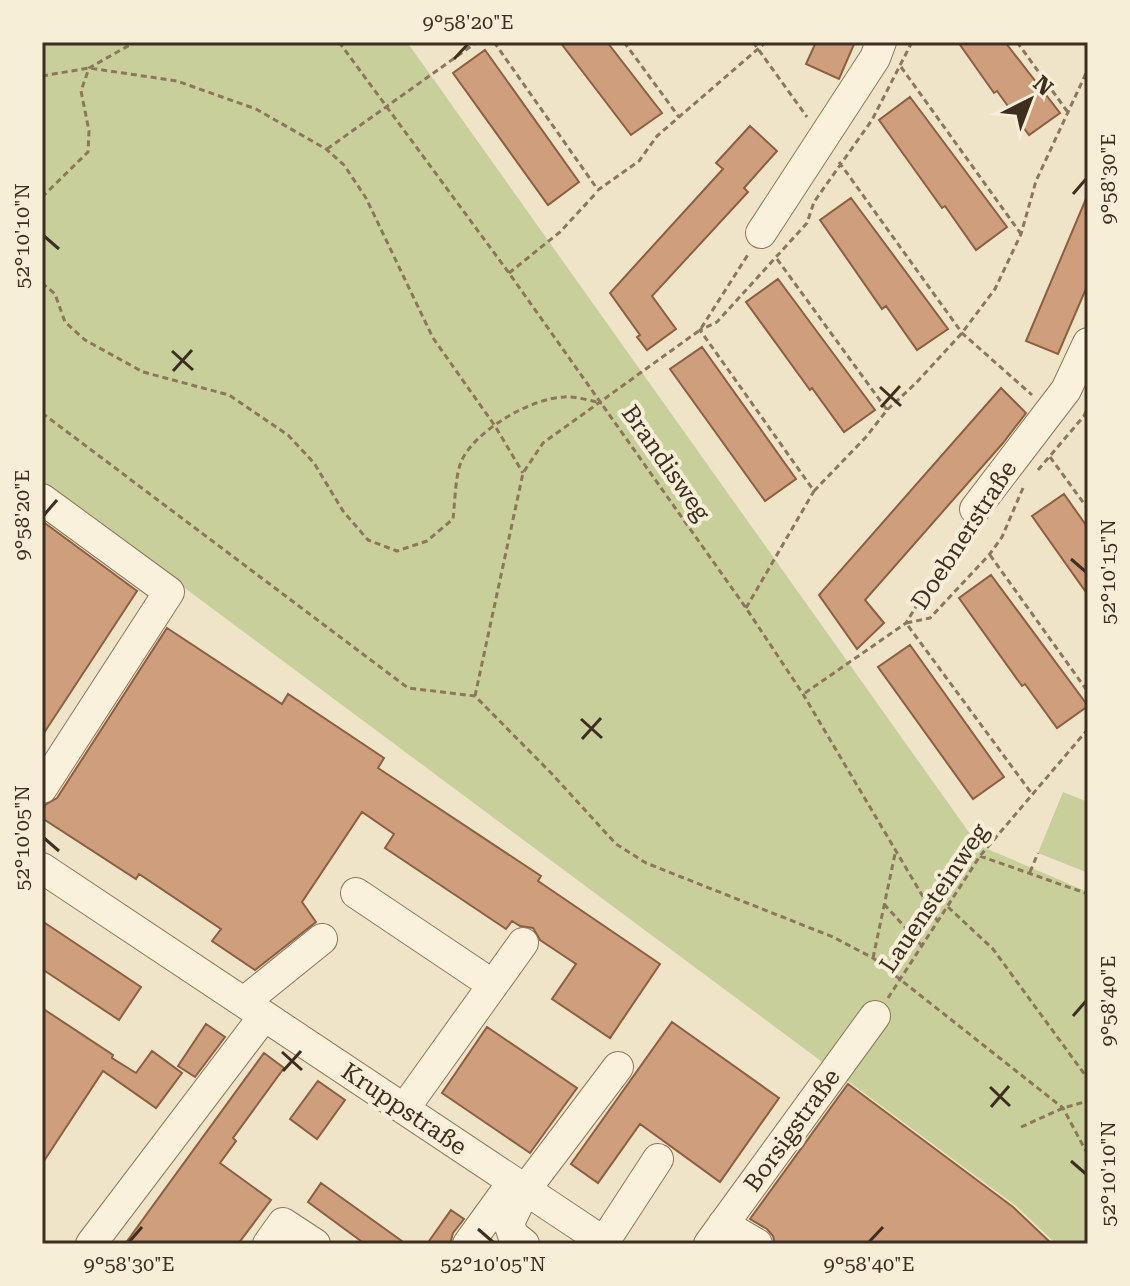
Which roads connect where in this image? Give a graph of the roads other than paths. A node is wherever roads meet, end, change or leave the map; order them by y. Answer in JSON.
{"nodes":[{"id":1,"x":881,"y":42,"type":"edge"},
{"id":2,"x":761,"y":233,"type":"road end"},
{"id":3,"x":1088,"y":343,"type":"edge"},
{"id":4,"x":42,"y":499,"type":"edge"},
{"id":5,"x":975,"y":509,"type":"road end"},
{"id":6,"x":42,"y":788,"type":"edge"},
{"id":7,"x":42,"y":868,"type":"edge"},
{"id":8,"x":356,"y":893,"type":"dead end"},
{"id":9,"x":322,"y":939,"type":"dead end"},
{"id":10,"x":523,"y":943,"type":"dead end"},
{"id":11,"x":493,"y":985,"type":"junction"},
{"id":12,"x":254,"y":1009,"type":"junction"},
{"id":13,"x":875,"y":1016,"type":"road end"},
{"id":14,"x":618,"y":1067,"type":"dead end"},
{"id":15,"x":404,"y":1109,"type":"junction"},
{"id":16,"x":658,"y":1159,"type":"dead end"},
{"id":17,"x":519,"y":1186,"type":"junction"},
{"id":18,"x":716,"y":1234,"type":"edge"},
{"id":19,"x":605,"y":1243,"type":"edge"},
{"id":20,"x":91,"y":1244,"type":"edge"},
{"id":21,"x":268,"y":1244,"type":"edge"},
{"id":22,"x":315,"y":1244,"type":"edge"},
{"id":23,"x":468,"y":1244,"type":"edge"},
{"id":24,"x":524,"y":1244,"type":"edge"},
{"id":25,"x":757,"y":1244,"type":"edge"}],
"edges":[{"from":1,"to":2,"type":"street"},
{"from":3,"to":5,"type":"street","name":"Doebnerstraße"},
{"from":4,"to":6,"type":"street"},
{"from":7,"to":12,"type":"street","name":"Kruppstraße"},
{"from":8,"to":11,"type":"street"},
{"from":9,"to":12,"type":"street"},
{"from":10,"to":11,"type":"street"},
{"from":11,"to":15,"type":"street"},
{"from":12,"to":15,"type":"street","name":"Kruppstraße"},
{"from":12,"to":20,"type":"street"},
{"from":13,"to":18,"type":"street","name":"Borsigstraße"},
{"from":14,"to":17,"type":"street"},
{"from":15,"to":17,"type":"street","name":"Kruppstraße"},
{"from":16,"to":19,"type":"street"},
{"from":17,"to":19,"type":"street","name":"Kruppstraße"},
{"from":17,"to":23,"type":"street"},
{"from":17,"to":24,"type":"street"},
{"from":18,"to":25,"type":"street"},
{"from":21,"to":22,"type":"street"}]}
